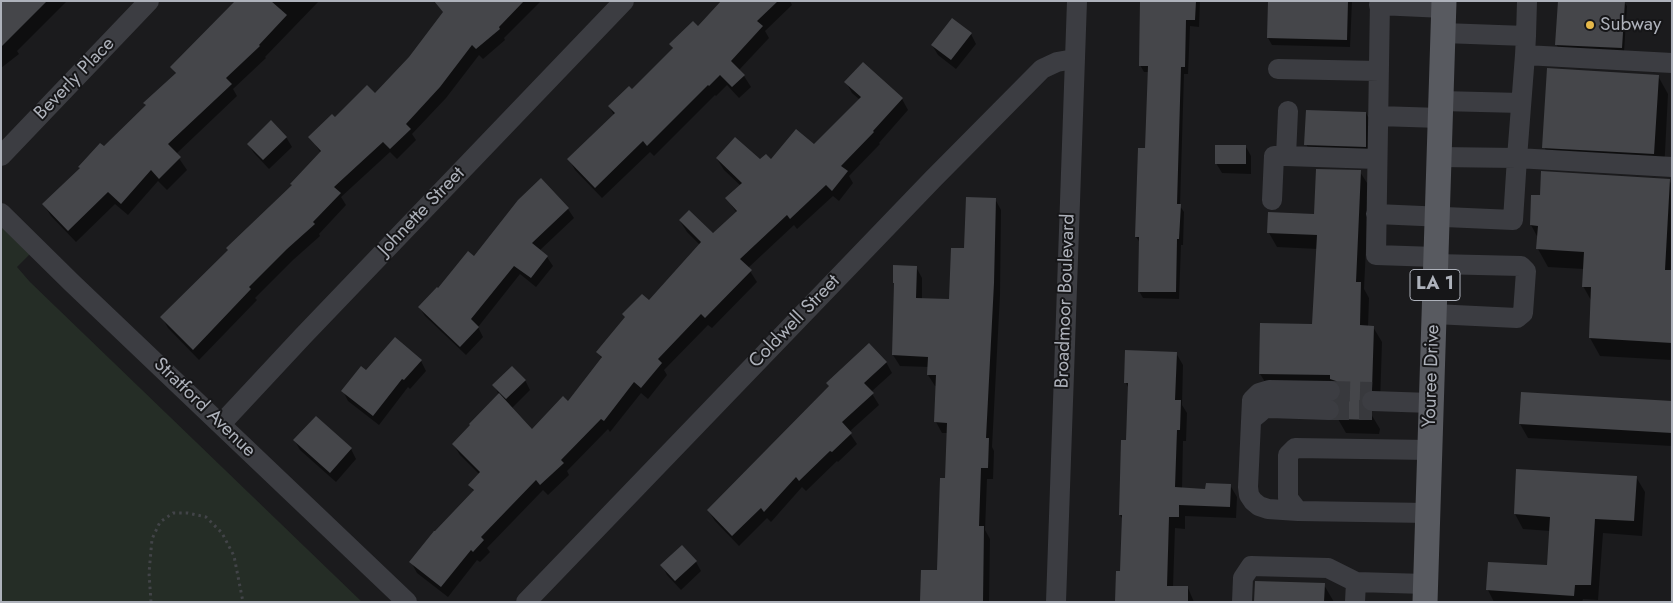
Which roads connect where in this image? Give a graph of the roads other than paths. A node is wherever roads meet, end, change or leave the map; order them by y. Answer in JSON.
{"nodes":[{"id":1,"x":149,"y":1,"type":"edge"},
{"id":2,"x":624,"y":1,"type":"edge"},
{"id":3,"x":1077,"y":1,"type":"edge"},
{"id":4,"x":1527,"y":1,"type":"edge"},
{"id":5,"x":1380,"y":3,"type":"edge"},
{"id":6,"x":1444,"y":4,"type":"edge"},
{"id":7,"x":1443,"y":33,"type":"junction"},
{"id":8,"x":1525,"y":46,"type":"junction"},
{"id":9,"x":1074,"y":60,"type":"junction"},
{"id":10,"x":1672,"y":63,"type":"edge"},
{"id":11,"x":1278,"y":68,"type":"dead end"},
{"id":12,"x":1378,"y":71,"type":"junction"},
{"id":13,"x":1521,"y":104,"type":"junction"},
{"id":14,"x":1288,"y":110,"type":"dead end"},
{"id":15,"x":1441,"y":110,"type":"junction"},
{"id":16,"x":1378,"y":116,"type":"junction"},
{"id":17,"x":1,"y":156,"type":"edge"},
{"id":18,"x":1286,"y":156,"type":"junction"},
{"id":19,"x":1439,"y":157,"type":"junction"},
{"id":20,"x":1516,"y":158,"type":"junction"},
{"id":21,"x":1377,"y":159,"type":"junction"},
{"id":22,"x":1672,"y":167,"type":"edge"},
{"id":23,"x":1272,"y":200,"type":"dead end"},
{"id":24,"x":1,"y":213,"type":"edge"},
{"id":25,"x":1376,"y":214,"type":"junction"},
{"id":26,"x":1437,"y":216,"type":"junction"},
{"id":27,"x":1436,"y":260,"type":"junction"},
{"id":28,"x":1434,"y":314,"type":"junction"},
{"id":29,"x":1329,"y":400,"type":"tunnel mouth"},
{"id":30,"x":1377,"y":401,"type":"tunnel mouth"},
{"id":31,"x":1431,"y":403,"type":"junction"},
{"id":32,"x":221,"y":424,"type":"junction"},
{"id":33,"x":1430,"y":450,"type":"junction"},
{"id":34,"x":1298,"y":511,"type":"junction"},
{"id":35,"x":1428,"y":513,"type":"junction"},
{"id":36,"x":1356,"y":582,"type":"junction"},
{"id":37,"x":1425,"y":593,"type":"edge"},
{"id":38,"x":407,"y":602,"type":"edge"},
{"id":39,"x":526,"y":602,"type":"edge"},
{"id":40,"x":1056,"y":602,"type":"edge"},
{"id":41,"x":1242,"y":602,"type":"edge"},
{"id":42,"x":1355,"y":602,"type":"edge"}],
"edges":[{"from":1,"to":17,"type":"street","name":"Beverly Place"},
{"from":2,"to":32,"type":"street","name":"Johnette Street"},
{"from":3,"to":9,"type":"street","name":"Broadmoor Boulevard"},
{"from":4,"to":8,"type":"street"},
{"from":5,"to":6,"type":"street"},
{"from":5,"to":12,"type":"street"},
{"from":6,"to":7,"type":"main road","name":"Youree Drive","number":"LA 1"},
{"from":7,"to":8,"type":"street"},
{"from":7,"to":15,"type":"main road","name":"Youree Drive","number":"LA 1"},
{"from":8,"to":10,"type":"street"},
{"from":8,"to":13,"type":"street"},
{"from":9,"to":39,"type":"street","name":"Coldwell Street"},
{"from":9,"to":40,"type":"street","name":"Broadmoor Boulevard"},
{"from":11,"to":12,"type":"street"},
{"from":12,"to":16,"type":"street"},
{"from":13,"to":15,"type":"street"},
{"from":13,"to":20,"type":"street"},
{"from":14,"to":18,"type":"street"},
{"from":15,"to":16,"type":"street"},
{"from":15,"to":19,"type":"main road","name":"Youree Drive","number":"LA 1"},
{"from":16,"to":21,"type":"street"},
{"from":18,"to":21,"type":"street"},
{"from":18,"to":23,"type":"street"},
{"from":19,"to":20,"type":"street"},
{"from":19,"to":26,"type":"main road","name":"Youree Drive","number":"LA 1"},
{"from":20,"to":22,"type":"street"},
{"from":20,"to":26,"type":"street"},
{"from":21,"to":25,"type":"street"},
{"from":24,"to":32,"type":"street","name":"Stratford Avenue"},
{"from":25,"to":26,"type":"street"},
{"from":25,"to":27,"type":"street"},
{"from":26,"to":27,"type":"main road","name":"Youree Drive","number":"LA 1"},
{"from":27,"to":28,"type":"main road","name":"Youree Drive","number":"LA 1"},
{"from":27,"to":28,"type":"street"},
{"from":28,"to":31,"type":"main road","name":"Youree Drive","number":"LA 1"},
{"from":29,"to":34,"type":"street"},
{"from":30,"to":31,"type":"street"},
{"from":31,"to":33,"type":"main road","name":"Youree Drive","number":"LA 1"},
{"from":32,"to":38,"type":"street","name":"Stratford Avenue"},
{"from":33,"to":34,"type":"street"},
{"from":33,"to":35,"type":"main road","name":"Youree Drive","number":"LA 1"},
{"from":34,"to":35,"type":"street"},
{"from":35,"to":37,"type":"main road","name":"Youree Drive","number":"LA 1"},
{"from":36,"to":37,"type":"street"},
{"from":36,"to":41,"type":"street"},
{"from":36,"to":42,"type":"street"}]}
